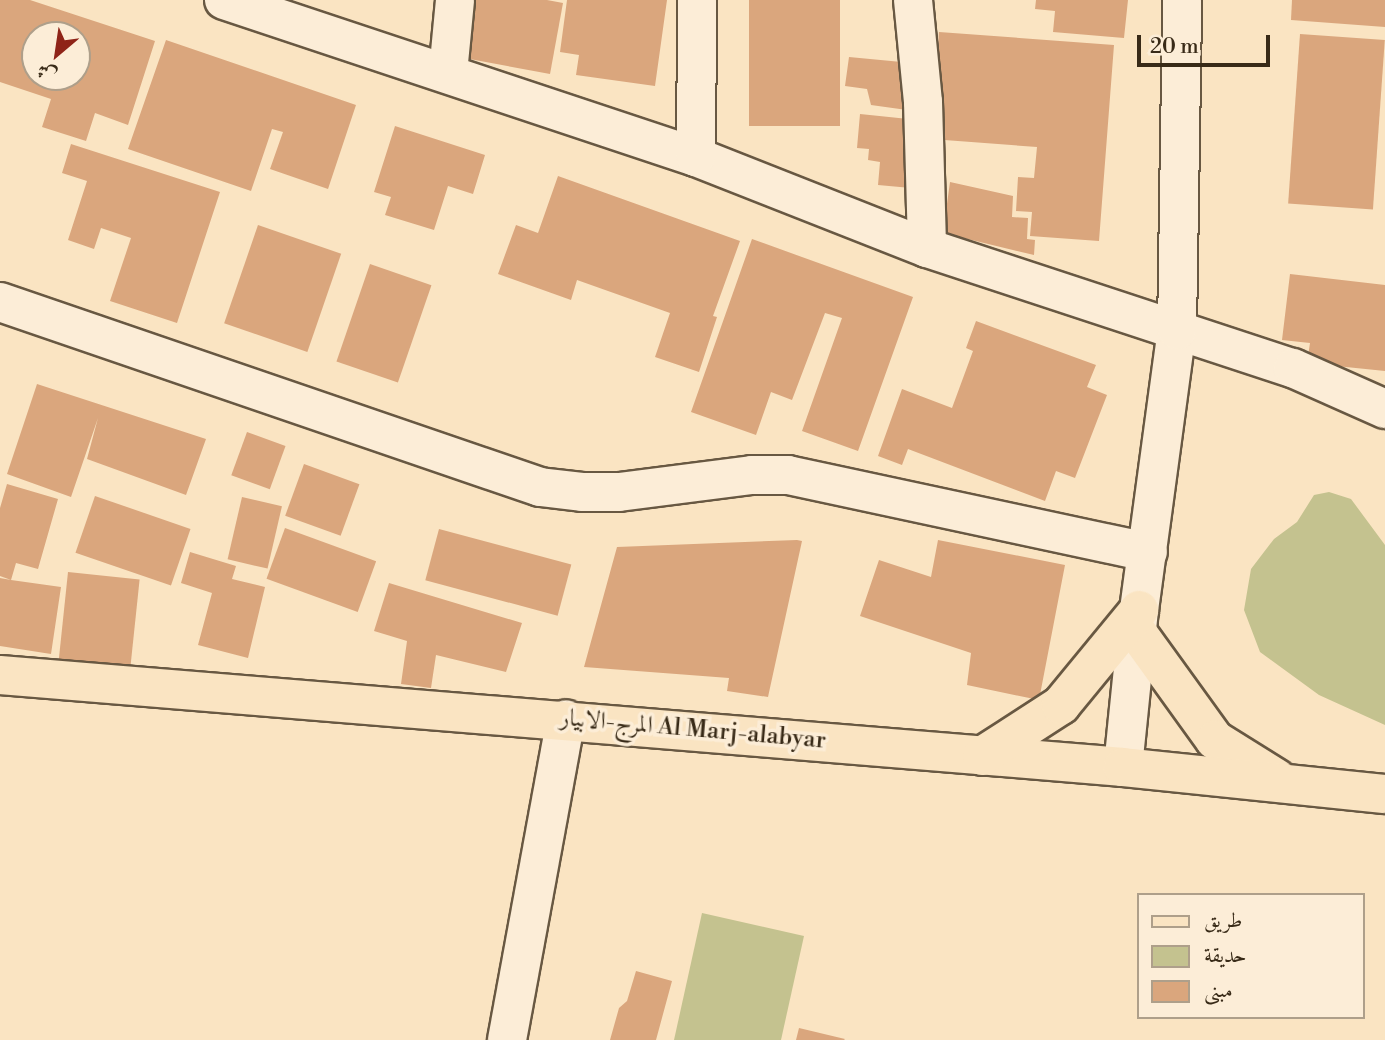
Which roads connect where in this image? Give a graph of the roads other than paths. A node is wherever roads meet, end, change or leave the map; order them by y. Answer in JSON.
{"nodes":[{"id":1,"x":224,"y":0,"type":"edge"},
{"id":2,"x":455,"y":0,"type":"edge"},
{"id":3,"x":697,"y":0,"type":"edge"},
{"id":4,"x":913,"y":0,"type":"edge"},
{"id":5,"x":1182,"y":0,"type":"edge"},
{"id":6,"x":448,"y":73,"type":"junction"},
{"id":7,"x":696,"y":157,"type":"junction"},
{"id":8,"x":927,"y":248,"type":"junction"},
{"id":9,"x":0,"y":302,"type":"edge"},
{"id":10,"x":1177,"y":330,"type":"junction"},
{"id":11,"x":1385,"y":409,"type":"edge"},
{"id":12,"x":1148,"y":552,"type":"junction"},
{"id":13,"x":1138,"y":621,"type":"junction"},
{"id":14,"x":0,"y":675,"type":"edge"},
{"id":15,"x":566,"y":719,"type":"junction"},
{"id":16,"x":982,"y":755,"type":"junction"},
{"id":17,"x":1123,"y":767,"type":"junction"},
{"id":18,"x":1287,"y":785,"type":"junction"},
{"id":19,"x":1385,"y":794,"type":"edge"},
{"id":20,"x":507,"y":1040,"type":"edge"}],
"edges":[{"from":1,"to":6,"type":"street"},
{"from":2,"to":6,"type":"street"},
{"from":3,"to":7,"type":"street"},
{"from":4,"to":8,"type":"street"},
{"from":5,"to":10,"type":"street"},
{"from":6,"to":7,"type":"street"},
{"from":7,"to":8,"type":"street"},
{"from":8,"to":10,"type":"street"},
{"from":9,"to":12,"type":"street"},
{"from":10,"to":11,"type":"street"},
{"from":10,"to":12,"type":"street"},
{"from":12,"to":13,"type":"street"},
{"from":13,"to":16,"type":"main road"},
{"from":13,"to":17,"type":"street"},
{"from":13,"to":18,"type":"main road"},
{"from":14,"to":15,"type":"main road","name":"المرج-الابيار Al Marj-alabyar"},
{"from":15,"to":16,"type":"main road","name":"المرج-الابيار Al Marj-alabyar"},
{"from":15,"to":20,"type":"street"},
{"from":16,"to":17,"type":"main road","name":"المرج-الابيار Al Marj-alabyar"},
{"from":17,"to":18,"type":"main road","name":"المرج-الابيار Al Marj-alabyar"},
{"from":18,"to":19,"type":"main road","name":"المرج-الابيار Al Marj-alabyar"}]}
